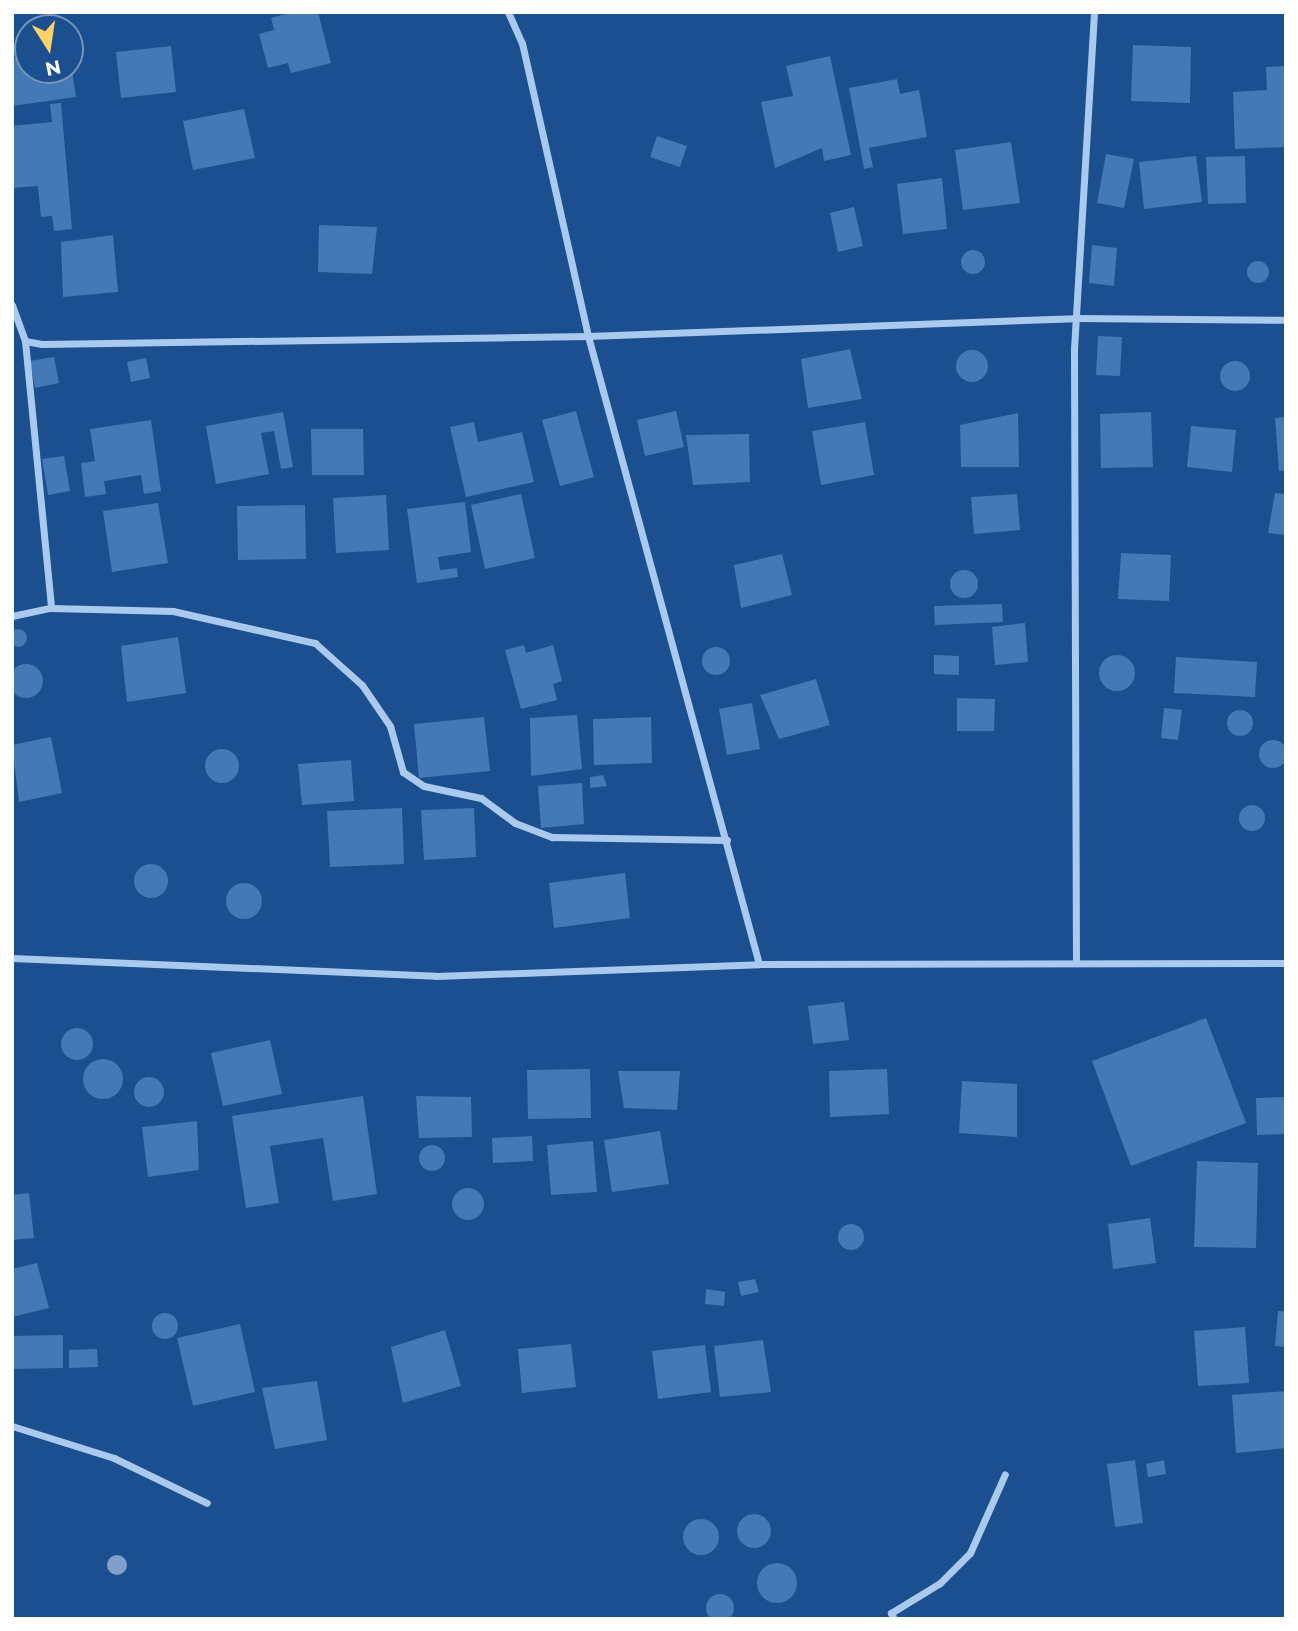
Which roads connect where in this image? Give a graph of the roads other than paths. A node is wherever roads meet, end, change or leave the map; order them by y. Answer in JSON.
{"nodes":[{"id":1,"x":508,"y":12,"type":"edge"},
{"id":2,"x":1094,"y":12,"type":"edge"},
{"id":3,"x":12,"y":305,"type":"edge"},
{"id":4,"x":1075,"y":318,"type":"junction"},
{"id":5,"x":1286,"y":320,"type":"edge"},
{"id":6,"x":588,"y":337,"type":"junction"},
{"id":7,"x":25,"y":341,"type":"junction"},
{"id":8,"x":51,"y":608,"type":"junction"},
{"id":9,"x":12,"y":617,"type":"edge"},
{"id":10,"x":727,"y":840,"type":"junction"},
{"id":11,"x":12,"y":958,"type":"edge"},
{"id":12,"x":1076,"y":963,"type":"junction"},
{"id":13,"x":1286,"y":963,"type":"edge"},
{"id":14,"x":759,"y":964,"type":"junction"},
{"id":15,"x":12,"y":1426,"type":"edge"},
{"id":16,"x":1005,"y":1474,"type":"dead end"},
{"id":17,"x":207,"y":1503,"type":"dead end"},
{"id":18,"x":894,"y":1619,"type":"edge"}],
"edges":[{"from":1,"to":6,"type":"street"},
{"from":2,"to":4,"type":"street"},
{"from":3,"to":7,"type":"street"},
{"from":4,"to":5,"type":"street"},
{"from":4,"to":6,"type":"street"},
{"from":4,"to":12,"type":"street"},
{"from":6,"to":7,"type":"street"},
{"from":6,"to":10,"type":"street"},
{"from":7,"to":8,"type":"street"},
{"from":8,"to":9,"type":"street"},
{"from":8,"to":10,"type":"street"},
{"from":10,"to":14,"type":"street"},
{"from":11,"to":14,"type":"street"},
{"from":12,"to":13,"type":"street"},
{"from":12,"to":14,"type":"street"},
{"from":15,"to":17,"type":"street"},
{"from":16,"to":18,"type":"street"}]}
